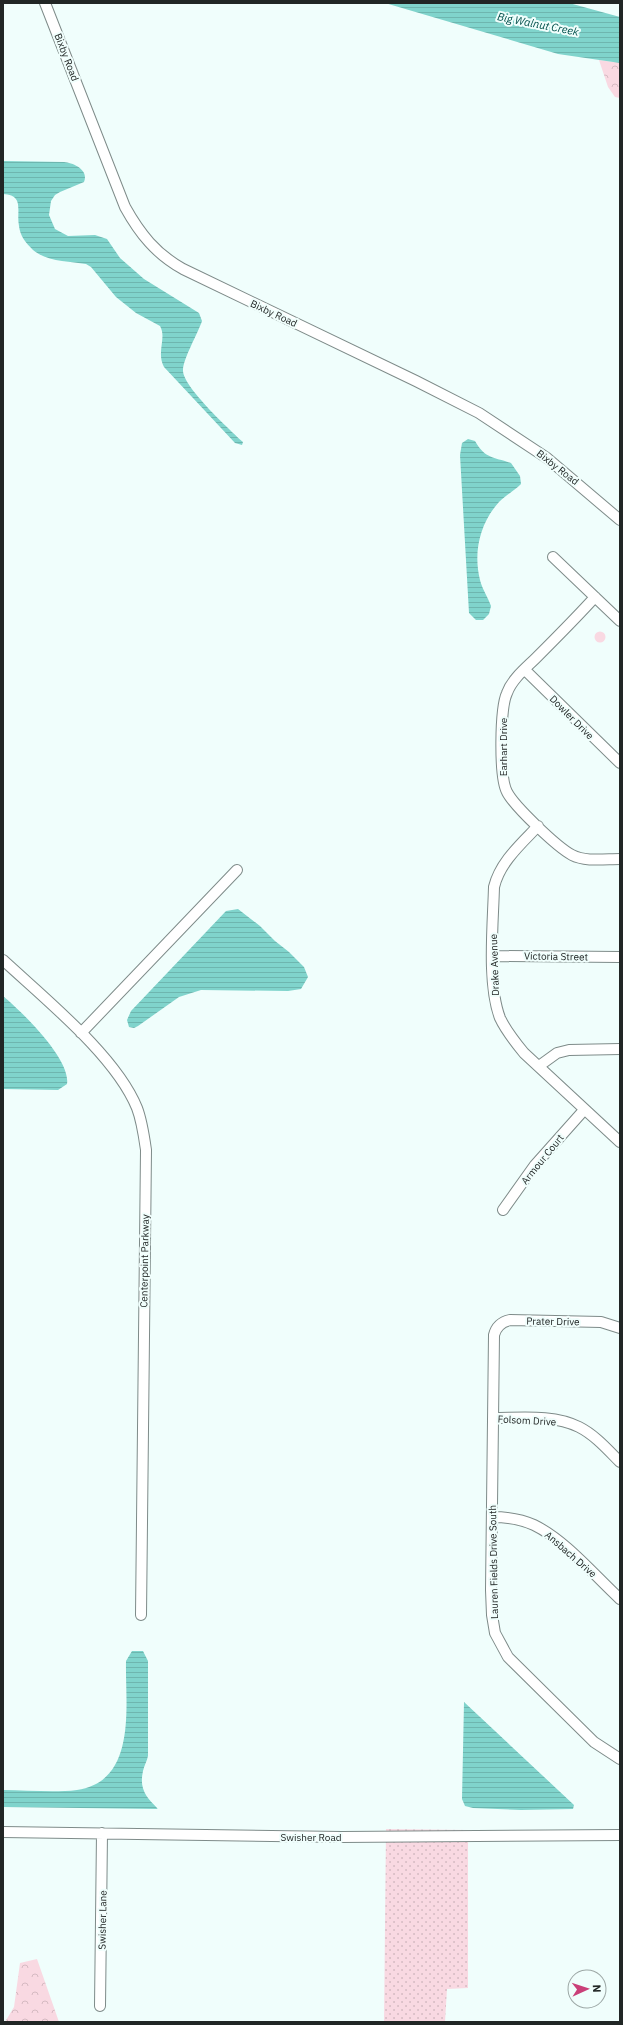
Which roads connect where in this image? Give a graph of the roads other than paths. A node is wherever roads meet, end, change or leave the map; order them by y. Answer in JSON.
{"nodes":[{"id":1,"x":45,"y":3,"type":"edge"},
{"id":2,"x":620,"y":520,"type":"edge"},
{"id":3,"x":553,"y":556,"type":"dead end"},
{"id":4,"x":595,"y":598,"type":"junction"},
{"id":5,"x":620,"y":621,"type":"edge"},
{"id":6,"x":525,"y":670,"type":"junction"},
{"id":7,"x":620,"y":764,"type":"edge"},
{"id":8,"x":538,"y":826,"type":"junction"},
{"id":9,"x":620,"y":859,"type":"edge"},
{"id":10,"x":237,"y":870,"type":"dead end"},
{"id":11,"x":493,"y":956,"type":"junction"},
{"id":12,"x":620,"y":957,"type":"edge"},
{"id":13,"x":3,"y":960,"type":"edge"},
{"id":14,"x":81,"y":1033,"type":"junction"},
{"id":15,"x":620,"y":1049,"type":"edge"},
{"id":16,"x":539,"y":1066,"type":"junction"},
{"id":17,"x":584,"y":1110,"type":"junction"},
{"id":18,"x":620,"y":1142,"type":"edge"},
{"id":19,"x":503,"y":1210,"type":"dead end"},
{"id":20,"x":620,"y":1328,"type":"edge"},
{"id":21,"x":494,"y":1335,"type":"joint"},
{"id":22,"x":493,"y":1418,"type":"junction"},
{"id":23,"x":620,"y":1462,"type":"edge"},
{"id":24,"x":492,"y":1517,"type":"junction"},
{"id":25,"x":620,"y":1599,"type":"edge"},
{"id":26,"x":141,"y":1616,"type":"dead end"},
{"id":27,"x":620,"y":1759,"type":"edge"},
{"id":28,"x":3,"y":1832,"type":"edge"},
{"id":29,"x":102,"y":1833,"type":"junction"},
{"id":30,"x":620,"y":1835,"type":"edge"},
{"id":31,"x":100,"y":2006,"type":"dead end"}],
"edges":[{"from":1,"to":2,"type":"street","name":"Bixby Road"},
{"from":3,"to":4,"type":"street"},
{"from":4,"to":5,"type":"street"},
{"from":4,"to":6,"type":"street","name":"Earhart Drive"},
{"from":6,"to":7,"type":"street","name":"Dowler Drive"},
{"from":6,"to":8,"type":"street","name":"Earhart Drive"},
{"from":8,"to":9,"type":"street","name":"Earhart Drive"},
{"from":8,"to":11,"type":"street","name":"Drake Avenue"},
{"from":10,"to":14,"type":"street"},
{"from":11,"to":12,"type":"street","name":"Victoria Street"},
{"from":11,"to":16,"type":"street","name":"Drake Avenue"},
{"from":13,"to":14,"type":"street","name":"Centerpoint Parkway"},
{"from":14,"to":26,"type":"street","name":"Centerpoint Parkway"},
{"from":15,"to":16,"type":"street"},
{"from":16,"to":17,"type":"street","name":"Drake Avenue"},
{"from":17,"to":18,"type":"street","name":"Drake Avenue"},
{"from":17,"to":19,"type":"street","name":"Armour Court"},
{"from":20,"to":21,"type":"street","name":"Prater Drive"},
{"from":21,"to":22,"type":"street","name":"Lauren Fields Drive South"},
{"from":22,"to":23,"type":"street","name":"Folsom Drive"},
{"from":22,"to":24,"type":"street","name":"Lauren Fields Drive South"},
{"from":24,"to":25,"type":"street","name":"Ansbach Drive"},
{"from":24,"to":27,"type":"street","name":"Lauren Fields Drive South"},
{"from":28,"to":29,"type":"street","name":"Swisher Road"},
{"from":29,"to":30,"type":"street","name":"Swisher Road"},
{"from":29,"to":31,"type":"street","name":"Swisher Lane"}]}
